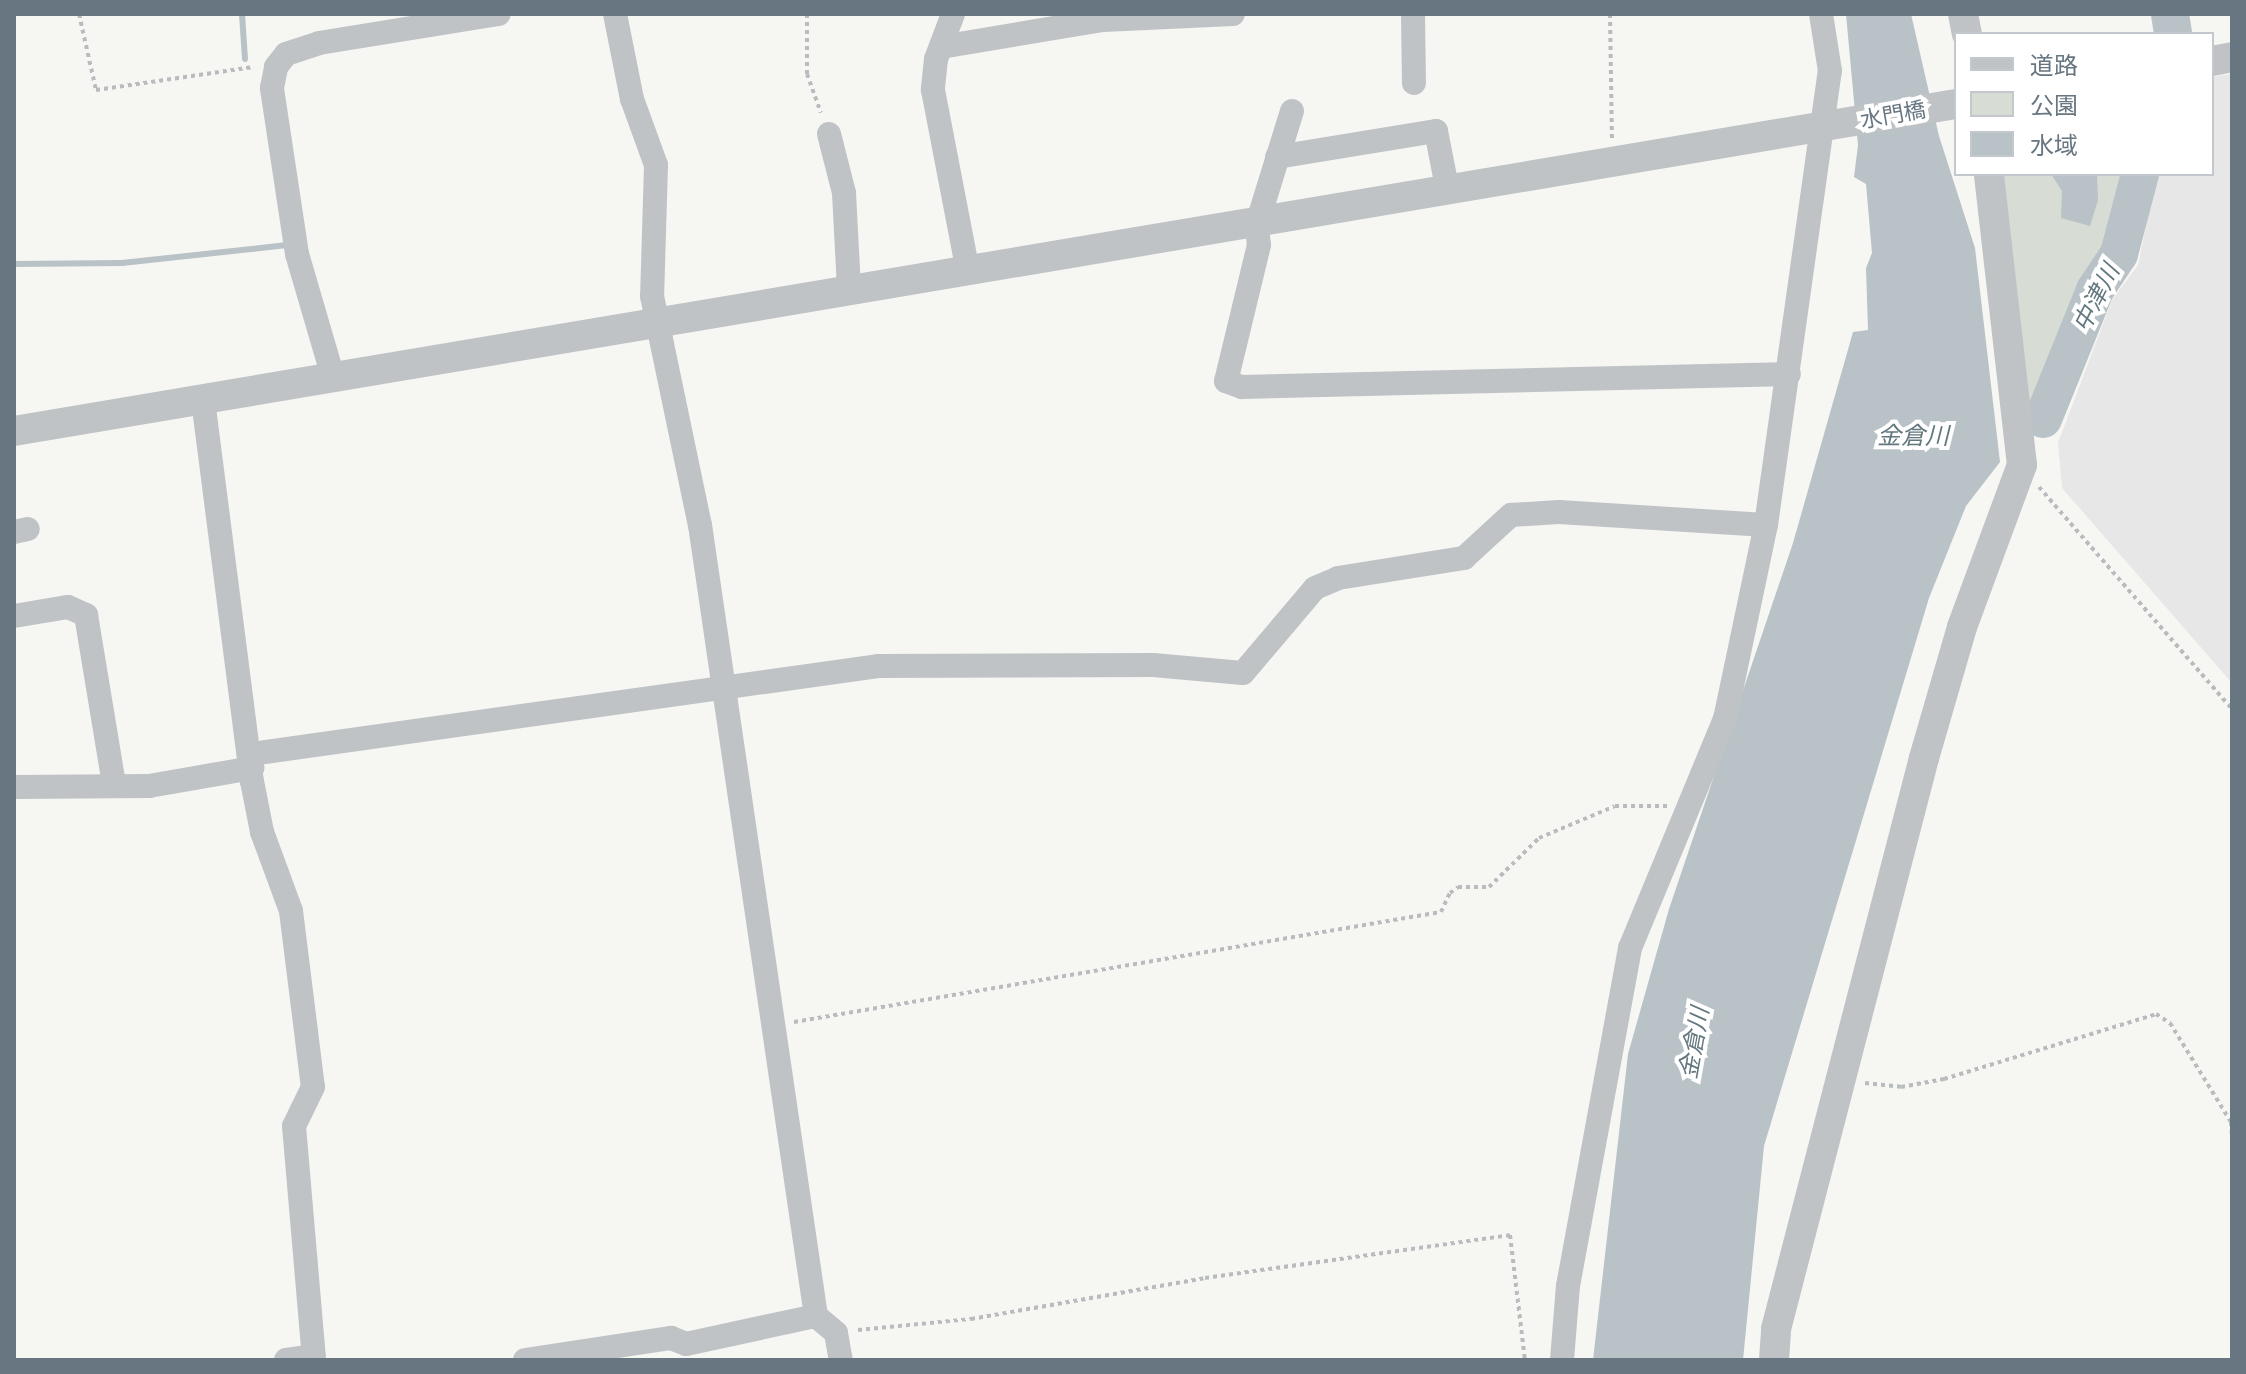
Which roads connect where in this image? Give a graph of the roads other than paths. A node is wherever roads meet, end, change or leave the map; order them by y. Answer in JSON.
{"nodes":[{"id":1,"x":499,"y":14,"type":"edge"},
{"id":2,"x":615,"y":14,"type":"edge"},
{"id":3,"x":953,"y":14,"type":"edge"},
{"id":4,"x":1233,"y":14,"type":"edge"},
{"id":5,"x":1413,"y":14,"type":"edge"},
{"id":6,"x":1821,"y":14,"type":"edge"},
{"id":7,"x":437,"y":19,"type":"edge"},
{"id":8,"x":941,"y":47,"type":"junction"},
{"id":9,"x":1414,"y":83,"type":"dead end"},
{"id":10,"x":1954,"y":104,"type":"edge"},
{"id":11,"x":1292,"y":111,"type":"dead end"},
{"id":12,"x":1825,"y":126,"type":"junction"},
{"id":13,"x":829,"y":134,"type":"road end"},
{"id":14,"x":1277,"y":157,"type":"junction"},
{"id":15,"x":1989,"y":176,"type":"edge"},
{"id":16,"x":1448,"y":192,"type":"junction"},
{"id":17,"x":1257,"y":224,"type":"junction"},
{"id":18,"x":968,"y":272,"type":"junction"},
{"id":19,"x":849,"y":290,"type":"junction"},
{"id":20,"x":657,"y":324,"type":"junction"},
{"id":21,"x":1789,"y":374,"type":"junction"},
{"id":22,"x":333,"y":377,"type":"junction"},
{"id":23,"x":203,"y":400,"type":"junction"},
{"id":24,"x":14,"y":431,"type":"edge"},
{"id":25,"x":1766,"y":525,"type":"junction"},
{"id":26,"x":14,"y":616,"type":"edge"},
{"id":27,"x":722,"y":686,"type":"junction"},
{"id":28,"x":251,"y":761,"type":"junction"},
{"id":29,"x":114,"y":785,"type":"junction"},
{"id":30,"x":14,"y":787,"type":"edge"},
{"id":31,"x":816,"y":1316,"type":"junction"},
{"id":32,"x":695,"y":1351,"type":"edge"},
{"id":33,"x":314,"y":1358,"type":"edge"},
{"id":34,"x":286,"y":1360,"type":"edge"},
{"id":35,"x":525,"y":1360,"type":"edge"},
{"id":36,"x":841,"y":1360,"type":"edge"},
{"id":37,"x":1562,"y":1360,"type":"edge"},
{"id":38,"x":1774,"y":1360,"type":"edge"}],
"edges":[{"from":1,"to":7,"type":"street"},
{"from":2,"to":20,"type":"street"},
{"from":3,"to":8,"type":"street"},
{"from":4,"to":8,"type":"street"},
{"from":5,"to":9,"type":"street"},
{"from":6,"to":12,"type":"street"},
{"from":7,"to":22,"type":"street"},
{"from":8,"to":18,"type":"street"},
{"from":10,"to":12,"type":"street","name":"水門橋"},
{"from":11,"to":14,"type":"street"},
{"from":12,"to":16,"type":"street","name":"水門橋"},
{"from":12,"to":21,"type":"street"},
{"from":13,"to":19,"type":"street"},
{"from":14,"to":16,"type":"street"},
{"from":14,"to":17,"type":"street"},
{"from":15,"to":38,"type":"street"},
{"from":16,"to":17,"type":"street","name":"水門橋"},
{"from":17,"to":18,"type":"street","name":"水門橋"},
{"from":17,"to":21,"type":"street"},
{"from":18,"to":19,"type":"street","name":"水門橋"},
{"from":19,"to":20,"type":"street","name":"水門橋"},
{"from":20,"to":22,"type":"street","name":"水門橋"},
{"from":20,"to":27,"type":"street"},
{"from":21,"to":25,"type":"street"},
{"from":22,"to":23,"type":"street","name":"水門橋"},
{"from":23,"to":24,"type":"street","name":"水門橋"},
{"from":23,"to":28,"type":"street"},
{"from":25,"to":27,"type":"street"},
{"from":25,"to":37,"type":"street"},
{"from":26,"to":29,"type":"street"},
{"from":27,"to":28,"type":"street"},
{"from":27,"to":31,"type":"street"},
{"from":28,"to":29,"type":"street"},
{"from":28,"to":33,"type":"street"},
{"from":29,"to":30,"type":"street"},
{"from":31,"to":32,"type":"street"},
{"from":31,"to":36,"type":"street"},
{"from":32,"to":35,"type":"street"},
{"from":33,"to":34,"type":"street"}]}
